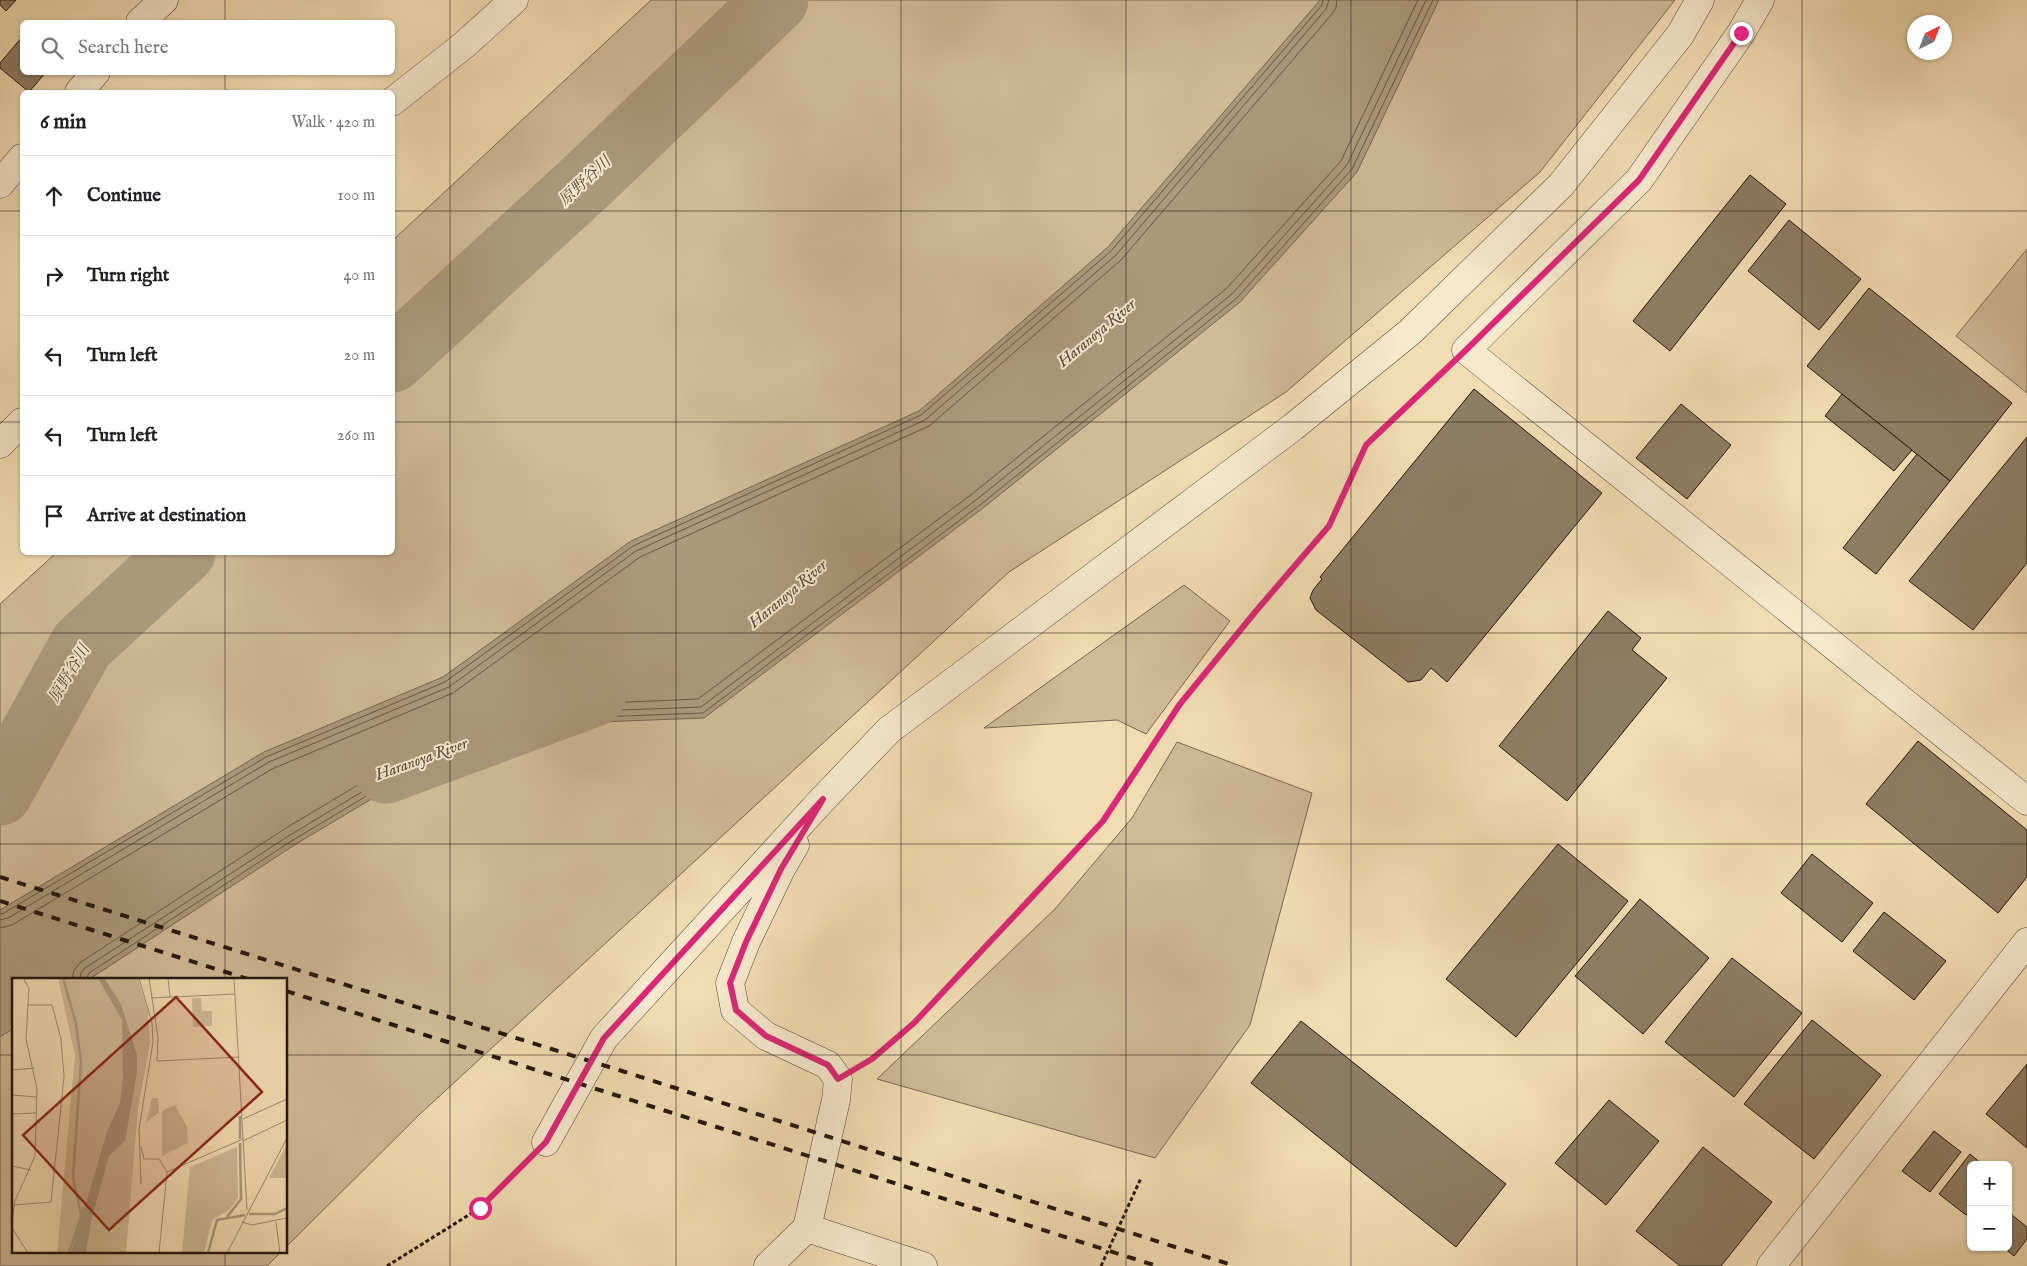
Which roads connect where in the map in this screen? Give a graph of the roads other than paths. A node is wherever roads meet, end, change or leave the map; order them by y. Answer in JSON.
{"nodes":[{"id":1,"x":164,"y":0,"type":"edge"},
{"id":2,"x":514,"y":0,"type":"edge"},
{"id":3,"x":1700,"y":0,"type":"edge"},
{"id":4,"x":1760,"y":0,"type":"edge"},
{"id":5,"x":142,"y":20,"type":"edge"},
{"id":6,"x":93,"y":75,"type":"edge"},
{"id":7,"x":81,"y":90,"type":"edge"},
{"id":8,"x":395,"y":100,"type":"edge"},
{"id":9,"x":20,"y":160,"type":"edge"},
{"id":10,"x":0,"y":184,"type":"edge"},
{"id":11,"x":20,"y":424,"type":"edge"},
{"id":12,"x":0,"y":444,"type":"edge"},
{"id":13,"x":823,"y":799,"type":"junction"},
{"id":14,"x":2027,"y":801,"type":"edge"},
{"id":15,"x":2027,"y":942,"type":"edge"},
{"id":16,"x":546,"y":1142,"type":"road end"},
{"id":17,"x":807,"y":1228,"type":"junction"},
{"id":18,"x":768,"y":1266,"type":"edge"},
{"id":19,"x":923,"y":1266,"type":"edge"},
{"id":20,"x":1771,"y":1266,"type":"edge"}],
"edges":[{"from":1,"to":5,"type":"street"},
{"from":2,"to":8,"type":"street"},
{"from":3,"to":13,"type":"street"},
{"from":4,"to":14,"type":"street"},
{"from":6,"to":7,"type":"street"},
{"from":9,"to":10,"type":"street"},
{"from":11,"to":12,"type":"street"},
{"from":13,"to":16,"type":"street"},
{"from":13,"to":17,"type":"street"},
{"from":15,"to":20,"type":"street"},
{"from":17,"to":18,"type":"street"},
{"from":17,"to":19,"type":"street"}]}
